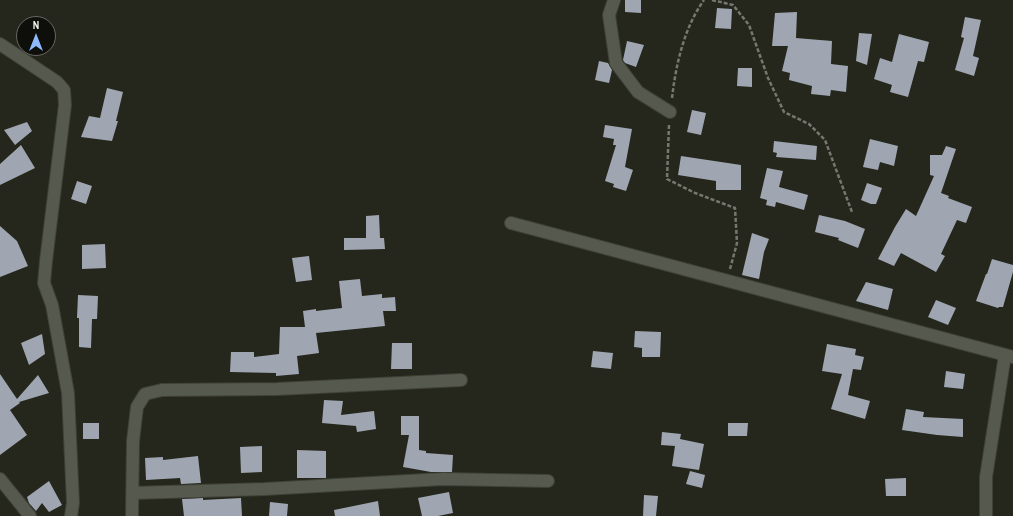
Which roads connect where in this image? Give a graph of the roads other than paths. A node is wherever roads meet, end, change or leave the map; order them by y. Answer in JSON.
{"nodes":[{"id":1,"x":614,"y":0,"type":"edge"},
{"id":2,"x":0,"y":44,"type":"edge"},
{"id":3,"x":670,"y":112,"type":"road end"},
{"id":4,"x":511,"y":223,"type":"dead end"},
{"id":5,"x":1009,"y":356,"type":"edge"},
{"id":6,"x":461,"y":380,"type":"dead end"},
{"id":7,"x":0,"y":480,"type":"edge"},
{"id":8,"x":548,"y":481,"type":"dead end"},
{"id":9,"x":133,"y":493,"type":"junction"},
{"id":10,"x":30,"y":516,"type":"edge"},
{"id":11,"x":71,"y":516,"type":"edge"},
{"id":12,"x":132,"y":516,"type":"edge"},
{"id":13,"x":986,"y":516,"type":"edge"}],
"edges":[{"from":1,"to":3,"type":"street"},
{"from":2,"to":11,"type":"street"},
{"from":4,"to":5,"type":"street"},
{"from":5,"to":13,"type":"street"},
{"from":6,"to":9,"type":"street"},
{"from":7,"to":10,"type":"street"},
{"from":8,"to":9,"type":"street"},
{"from":9,"to":12,"type":"street"}]}
